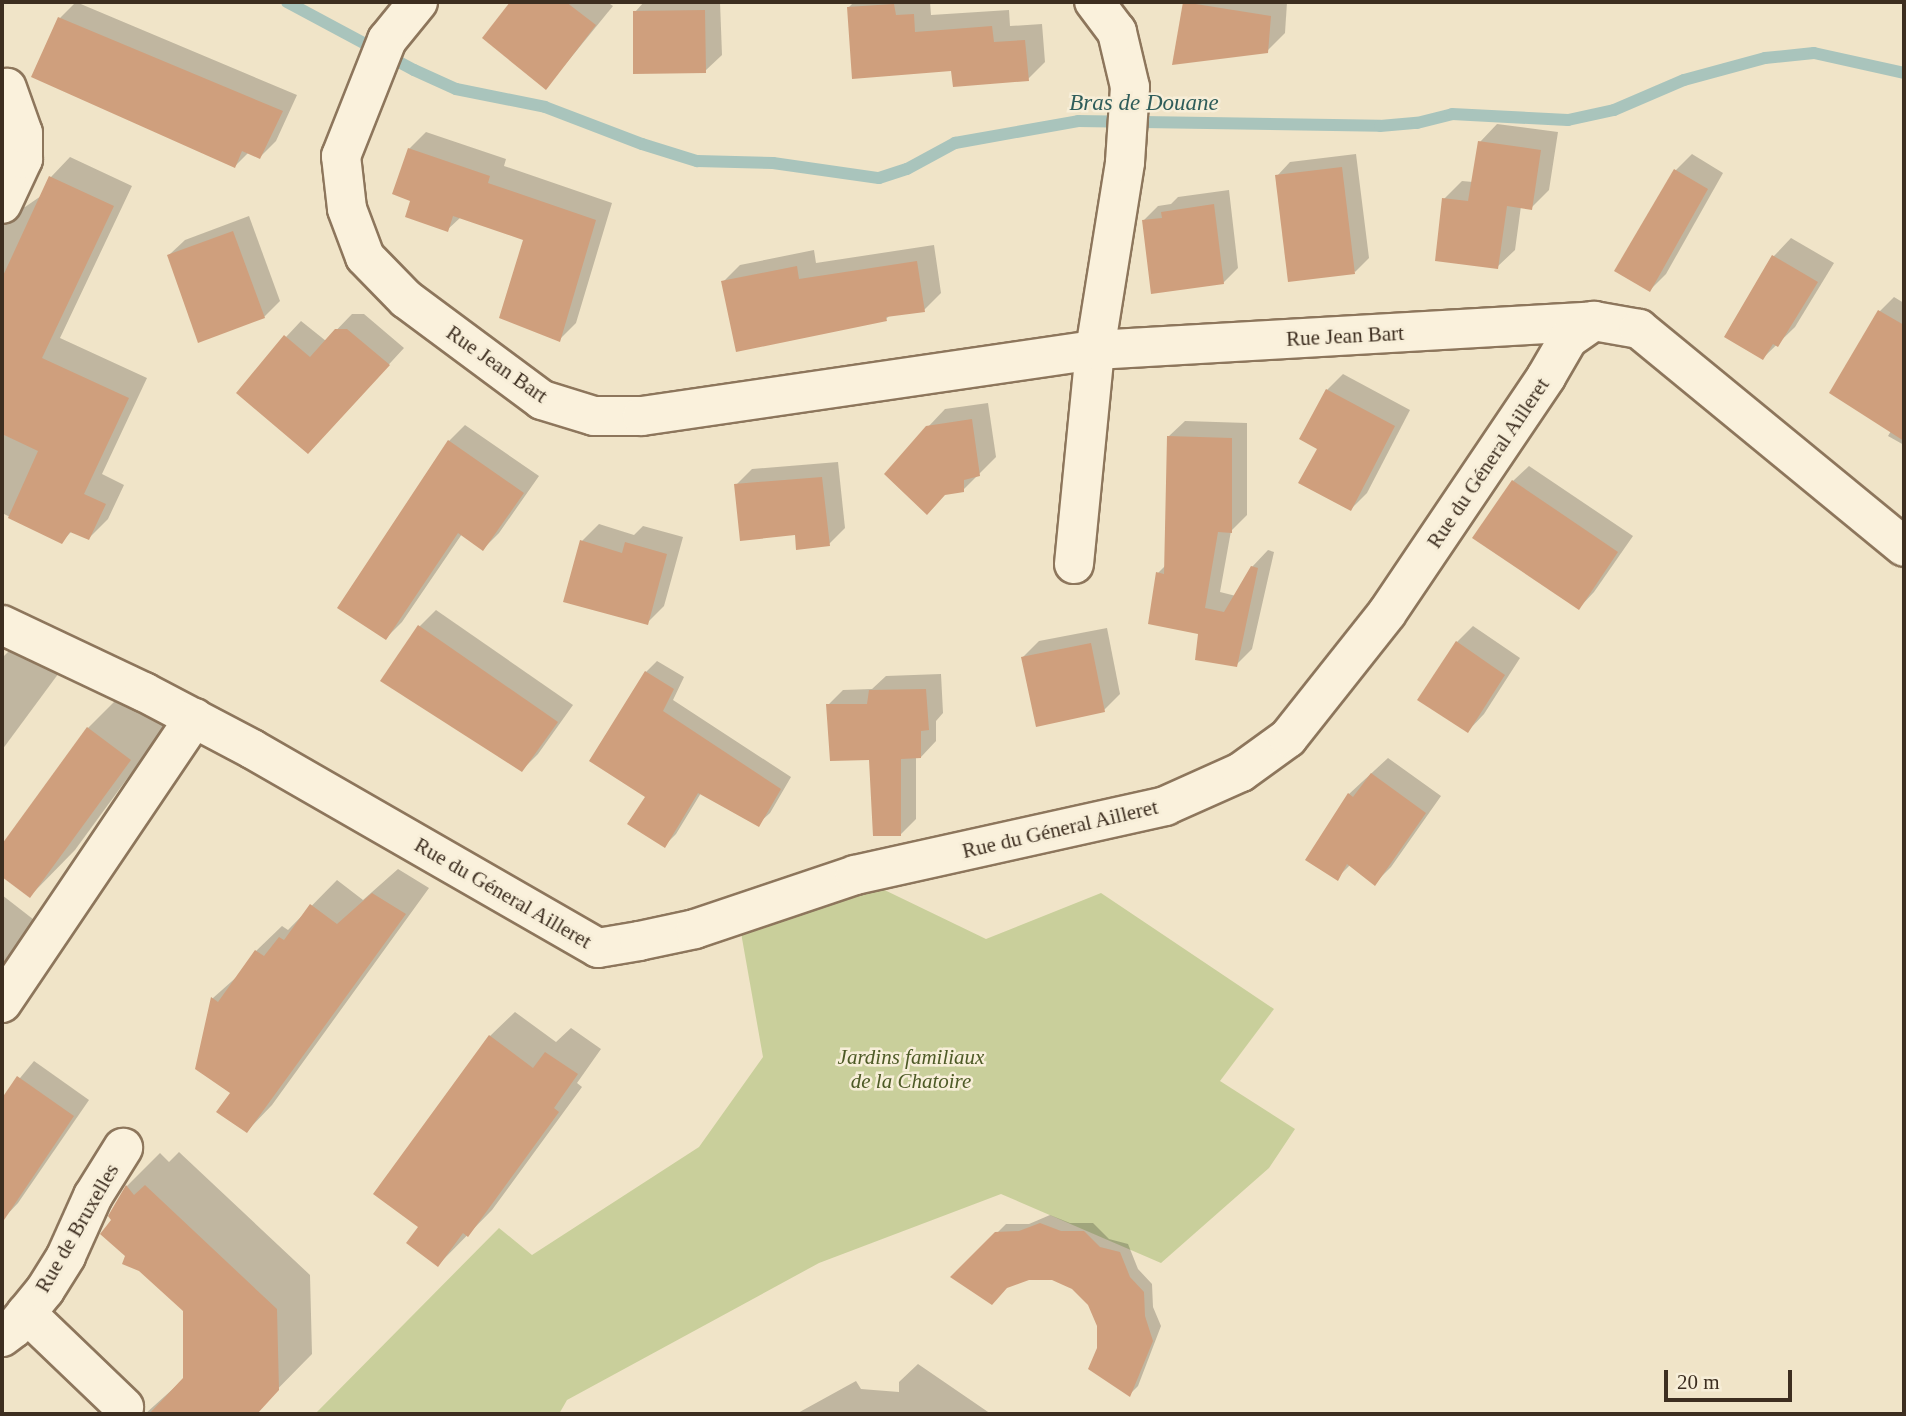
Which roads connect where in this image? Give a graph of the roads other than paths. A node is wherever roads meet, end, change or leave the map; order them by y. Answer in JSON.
{"nodes":[{"id":1,"x":418,"y":2,"type":"edge"},
{"id":2,"x":1094,"y":2,"type":"edge"},
{"id":3,"x":7,"y":88,"type":"dead end"},
{"id":4,"x":2,"y":204,"type":"edge"},
{"id":5,"x":1594,"y":321,"type":"junction"},
{"id":6,"x":1095,"y":350,"type":"junction"},
{"id":7,"x":1904,"y":547,"type":"edge"},
{"id":8,"x":1074,"y":564,"type":"dead end"},
{"id":9,"x":2,"y":625,"type":"edge"},
{"id":10,"x":194,"y":718,"type":"junction"},
{"id":11,"x":2,"y":1003,"type":"edge"},
{"id":12,"x":123,"y":1148,"type":"dead end"},
{"id":13,"x":14,"y":1325,"type":"edge"},
{"id":14,"x":124,"y":1407,"type":"dead end"}],
"edges":[{"from":1,"to":6,"type":"street","name":"Rue Jean Bart"},
{"from":2,"to":6,"type":"street"},
{"from":3,"to":4,"type":"street"},
{"from":5,"to":6,"type":"street","name":"Rue Jean Bart"},
{"from":5,"to":7,"type":"street"},
{"from":5,"to":10,"type":"street","name":"Rue du Géneral Ailleret"},
{"from":6,"to":8,"type":"street"},
{"from":9,"to":10,"type":"street","name":"Rue du Géneral Ailleret"},
{"from":10,"to":11,"type":"street"},
{"from":12,"to":13,"type":"street","name":"Rue de Bruxelles"},
{"from":13,"to":14,"type":"street"}]}
